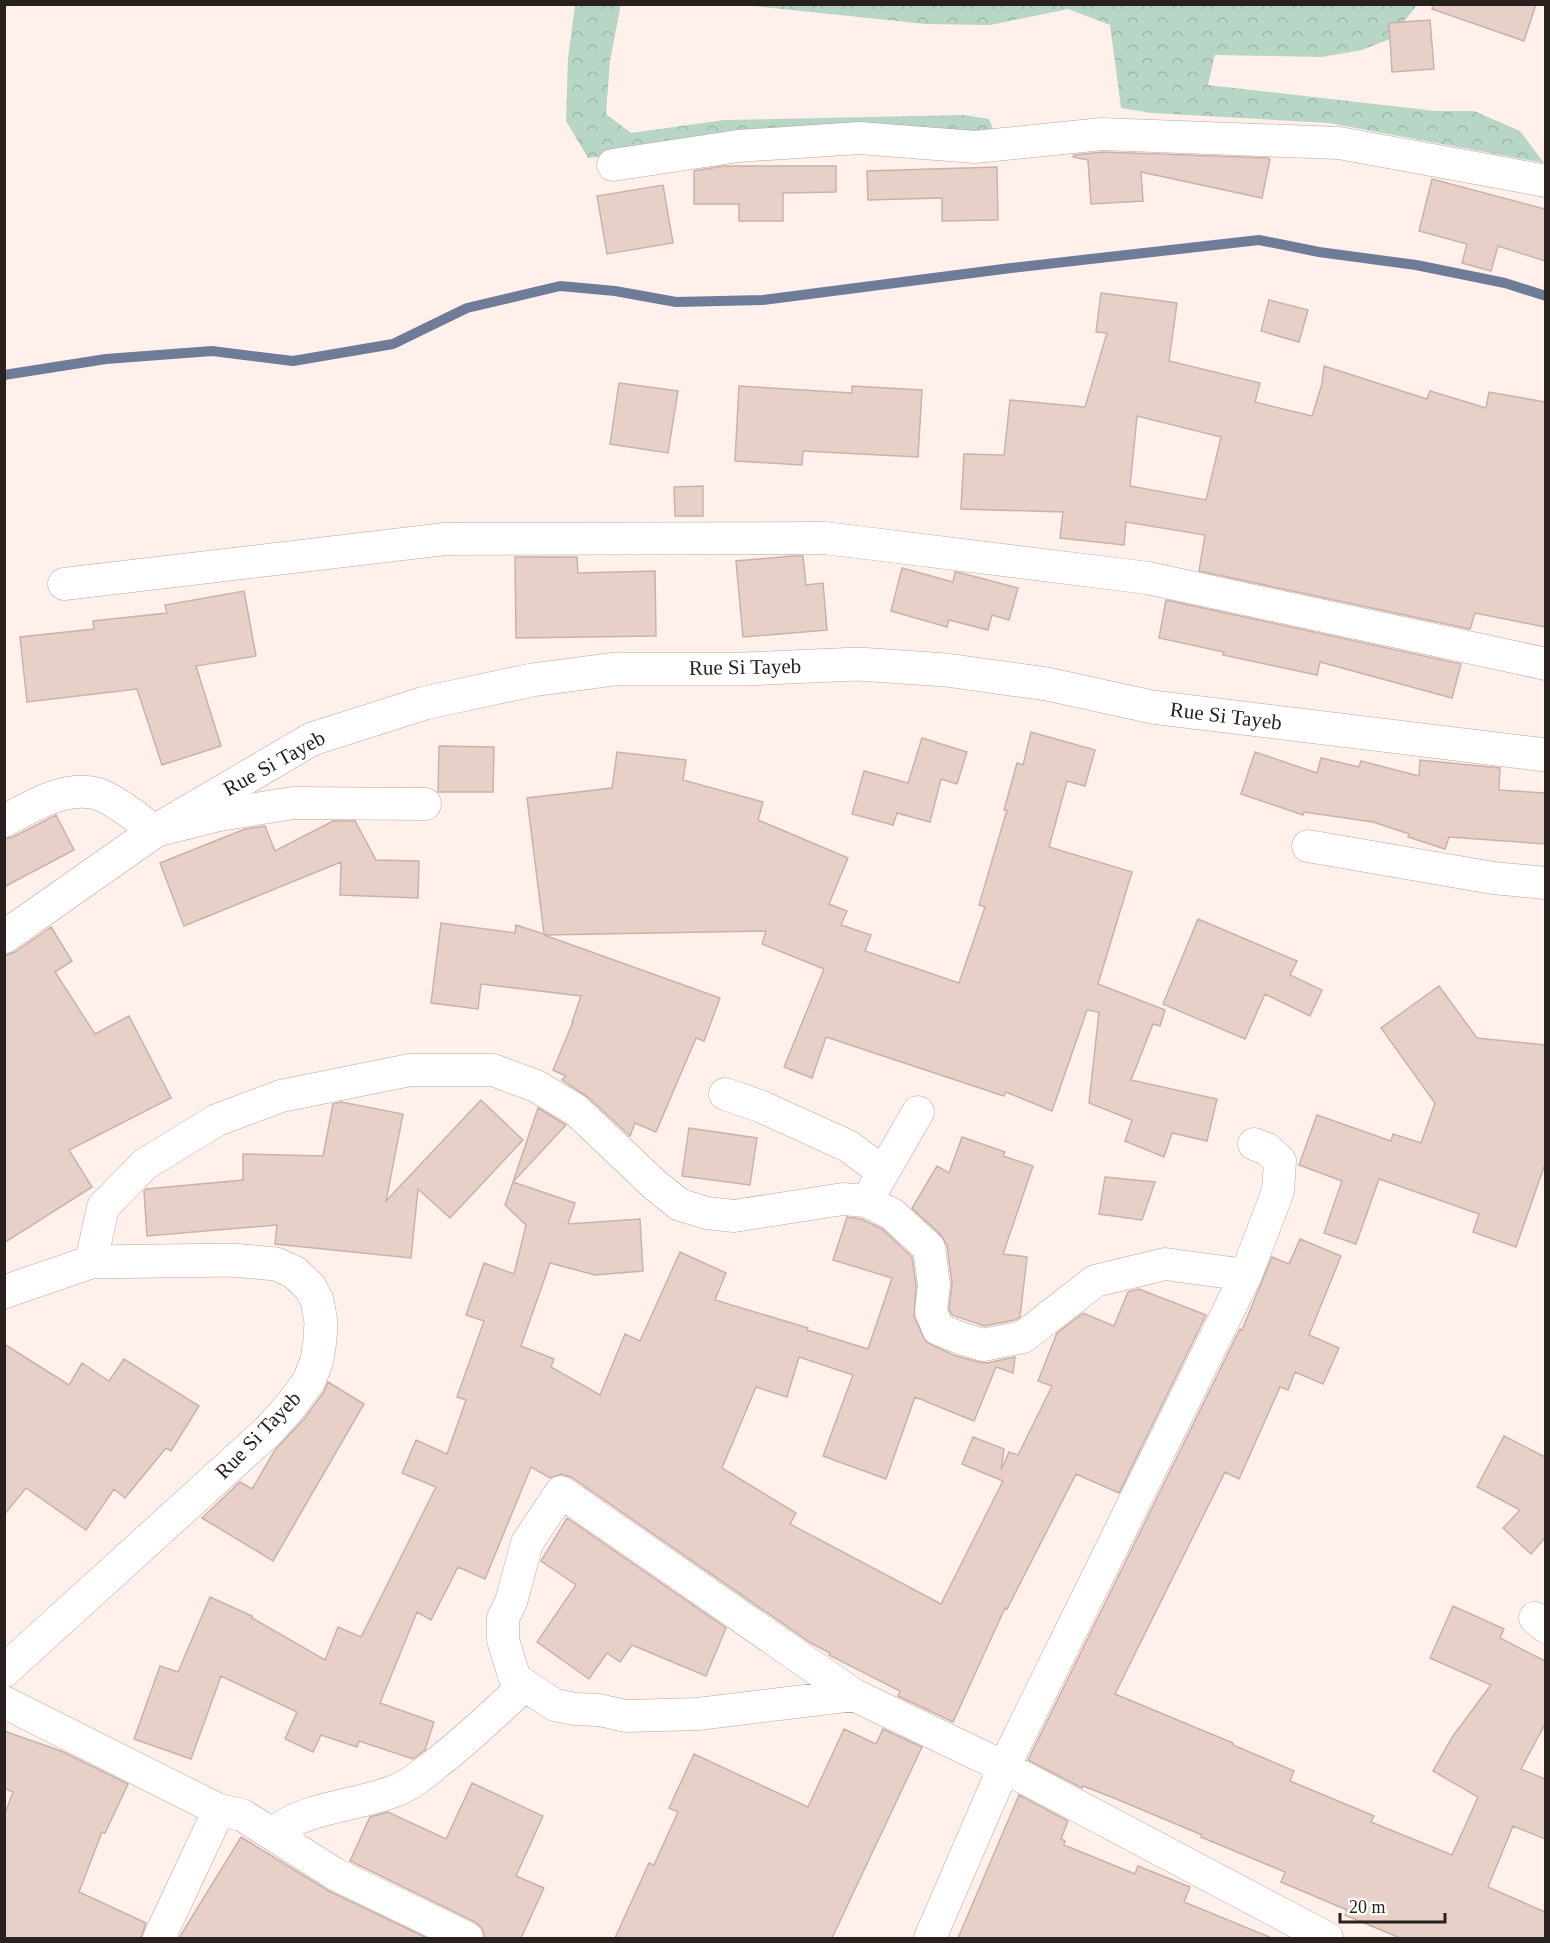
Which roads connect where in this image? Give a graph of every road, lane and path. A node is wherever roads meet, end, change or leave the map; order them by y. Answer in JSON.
{"nodes":[{"id":1,"x":613,"y":165,"type":"dead end"},
{"id":2,"x":1545,"y":181,"type":"edge"},
{"id":3,"x":64,"y":584,"type":"dead end"},
{"id":4,"x":1545,"y":664,"type":"edge"},
{"id":5,"x":1545,"y":755,"type":"edge"},
{"id":6,"x":425,"y":804,"type":"dead end"},
{"id":7,"x":4,"y":821,"type":"edge"},
{"id":8,"x":155,"y":831,"type":"junction"},
{"id":9,"x":1308,"y":846,"type":"dead end"},
{"id":10,"x":1545,"y":883,"type":"edge"},
{"id":11,"x":4,"y":937,"type":"edge"},
{"id":12,"x":725,"y":1094,"type":"dead end"},
{"id":13,"x":918,"y":1112,"type":"dead end"},
{"id":14,"x":1254,"y":1144,"type":"dead end"},
{"id":15,"x":883,"y":1172,"type":"junction"},
{"id":16,"x":867,"y":1201,"type":"junction"},
{"id":17,"x":91,"y":1262,"type":"junction"},
{"id":18,"x":1246,"y":1275,"type":"junction"},
{"id":19,"x":4,"y":1292,"type":"edge"},
{"id":20,"x":4,"y":1671,"type":"edge"},
{"id":21,"x":525,"y":1685,"type":"junction"},
{"id":22,"x":854,"y":1695,"type":"junction"},
{"id":23,"x":4,"y":1702,"type":"edge"},
{"id":24,"x":1004,"y":1767,"type":"junction"},
{"id":25,"x":219,"y":1810,"type":"junction"},
{"id":26,"x":272,"y":1834,"type":"junction"},
{"id":27,"x":159,"y":1938,"type":"edge"},
{"id":28,"x":467,"y":1938,"type":"edge"},
{"id":29,"x":930,"y":1938,"type":"edge"},
{"id":30,"x":1327,"y":1938,"type":"edge"}],
"edges":[{"from":1,"to":2,"type":"street"},
{"from":3,"to":4,"type":"street"},
{"from":5,"to":8,"type":"main road","name":"Rue Si Tayeb"},
{"from":6,"to":8,"type":"street"},
{"from":7,"to":8,"type":"street"},
{"from":8,"to":11,"type":"main road","name":"Rue Si Tayeb"},
{"from":9,"to":10,"type":"street"},
{"from":12,"to":15,"type":"street"},
{"from":13,"to":15,"type":"street"},
{"from":14,"to":18,"type":"street"},
{"from":15,"to":16,"type":"street"},
{"from":16,"to":17,"type":"street"},
{"from":16,"to":18,"type":"street"},
{"from":17,"to":19,"type":"main road","name":"Rue Si Tayeb"},
{"from":17,"to":20,"type":"main road","name":"Rue Si Tayeb"},
{"from":18,"to":24,"type":"street"},
{"from":21,"to":22,"type":"street"},
{"from":21,"to":22,"type":"street"},
{"from":21,"to":26,"type":"street"},
{"from":22,"to":24,"type":"street"},
{"from":23,"to":25,"type":"street"},
{"from":24,"to":29,"type":"street"},
{"from":24,"to":30,"type":"street"},
{"from":25,"to":26,"type":"street"},
{"from":25,"to":27,"type":"street"},
{"from":26,"to":28,"type":"street"}]}
